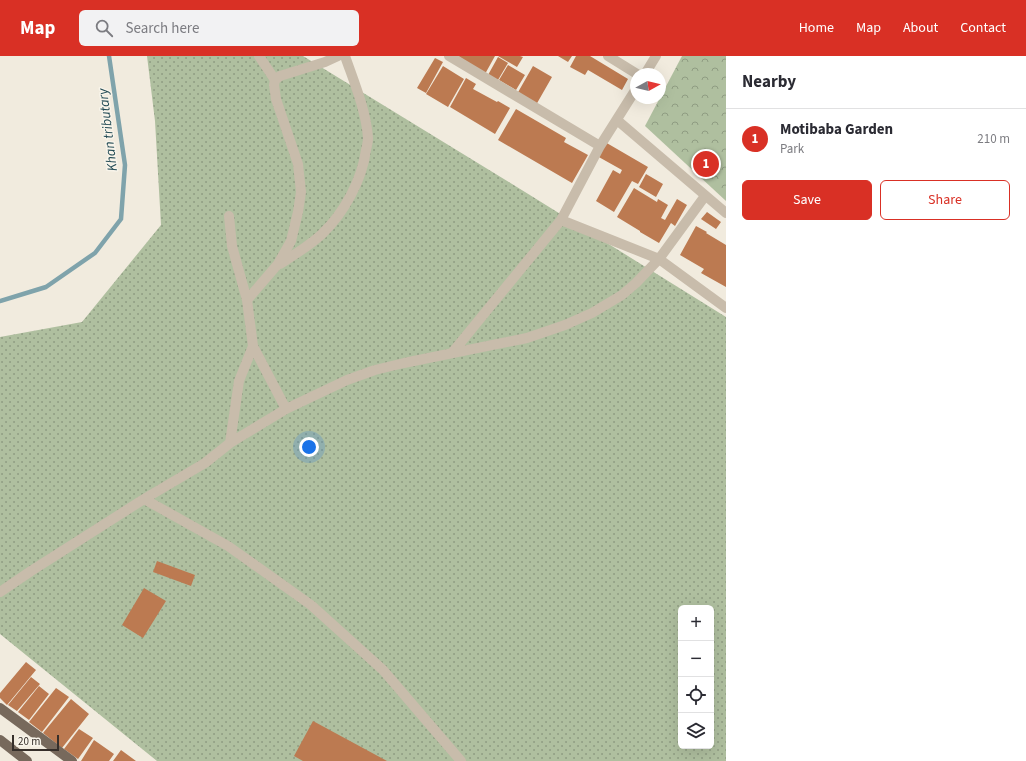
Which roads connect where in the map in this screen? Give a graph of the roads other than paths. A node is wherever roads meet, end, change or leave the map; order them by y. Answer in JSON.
{"nodes":[{"id":1,"x":259,"y":56,"type":"edge"},
{"id":2,"x":338,"y":56,"type":"edge"},
{"id":3,"x":345,"y":56,"type":"edge"},
{"id":4,"x":449,"y":56,"type":"edge"},
{"id":5,"x":608,"y":56,"type":"edge"},
{"id":6,"x":656,"y":56,"type":"edge"},
{"id":7,"x":649,"y":68,"type":"edge"},
{"id":8,"x":630,"y":70,"type":"edge"},
{"id":9,"x":275,"y":80,"type":"junction"},
{"id":10,"x":630,"y":99,"type":"edge"},
{"id":11,"x":617,"y":120,"type":"junction"},
{"id":12,"x":600,"y":146,"type":"junction"},
{"id":13,"x":705,"y":196,"type":"junction"},
{"id":14,"x":726,"y":213,"type":"edge"},
{"id":15,"x":228,"y":216,"type":"dead end"},
{"id":16,"x":561,"y":220,"type":"junction"},
{"id":17,"x":659,"y":258,"type":"junction"},
{"id":18,"x":278,"y":264,"type":"junction"},
{"id":19,"x":247,"y":300,"type":"junction"},
{"id":20,"x":726,"y":308,"type":"edge"},
{"id":21,"x":253,"y":346,"type":"junction"},
{"id":22,"x":452,"y":353,"type":"junction"},
{"id":23,"x":286,"y":409,"type":"junction"},
{"id":24,"x":230,"y":443,"type":"junction"},
{"id":25,"x":144,"y":499,"type":"junction"},
{"id":26,"x":0,"y":592,"type":"edge"},
{"id":27,"x":0,"y":708,"type":"edge"},
{"id":28,"x":0,"y":740,"type":"edge"},
{"id":29,"x":27,"y":761,"type":"edge"},
{"id":30,"x":72,"y":761,"type":"edge"},
{"id":31,"x":461,"y":761,"type":"edge"}],
"edges":[{"from":1,"to":9,"type":"street"},
{"from":2,"to":9,"type":"street"},
{"from":3,"to":18,"type":"street"},
{"from":4,"to":12,"type":"street"},
{"from":5,"to":8,"type":"street"},
{"from":6,"to":7,"type":"street"},
{"from":9,"to":18,"type":"street"},
{"from":10,"to":11,"type":"street"},
{"from":11,"to":12,"type":"street"},
{"from":11,"to":13,"type":"street"},
{"from":12,"to":16,"type":"street"},
{"from":13,"to":14,"type":"street"},
{"from":13,"to":17,"type":"street"},
{"from":15,"to":19,"type":"street"},
{"from":16,"to":17,"type":"street"},
{"from":16,"to":22,"type":"street"},
{"from":17,"to":20,"type":"street"},
{"from":17,"to":22,"type":"street"},
{"from":18,"to":19,"type":"street"},
{"from":19,"to":21,"type":"street"},
{"from":21,"to":23,"type":"street"},
{"from":21,"to":24,"type":"street"},
{"from":22,"to":23,"type":"street"},
{"from":23,"to":24,"type":"street"},
{"from":24,"to":25,"type":"street"},
{"from":25,"to":26,"type":"street"},
{"from":25,"to":31,"type":"street"},
{"from":27,"to":30,"type":"main road"},
{"from":28,"to":29,"type":"main road"}]}
